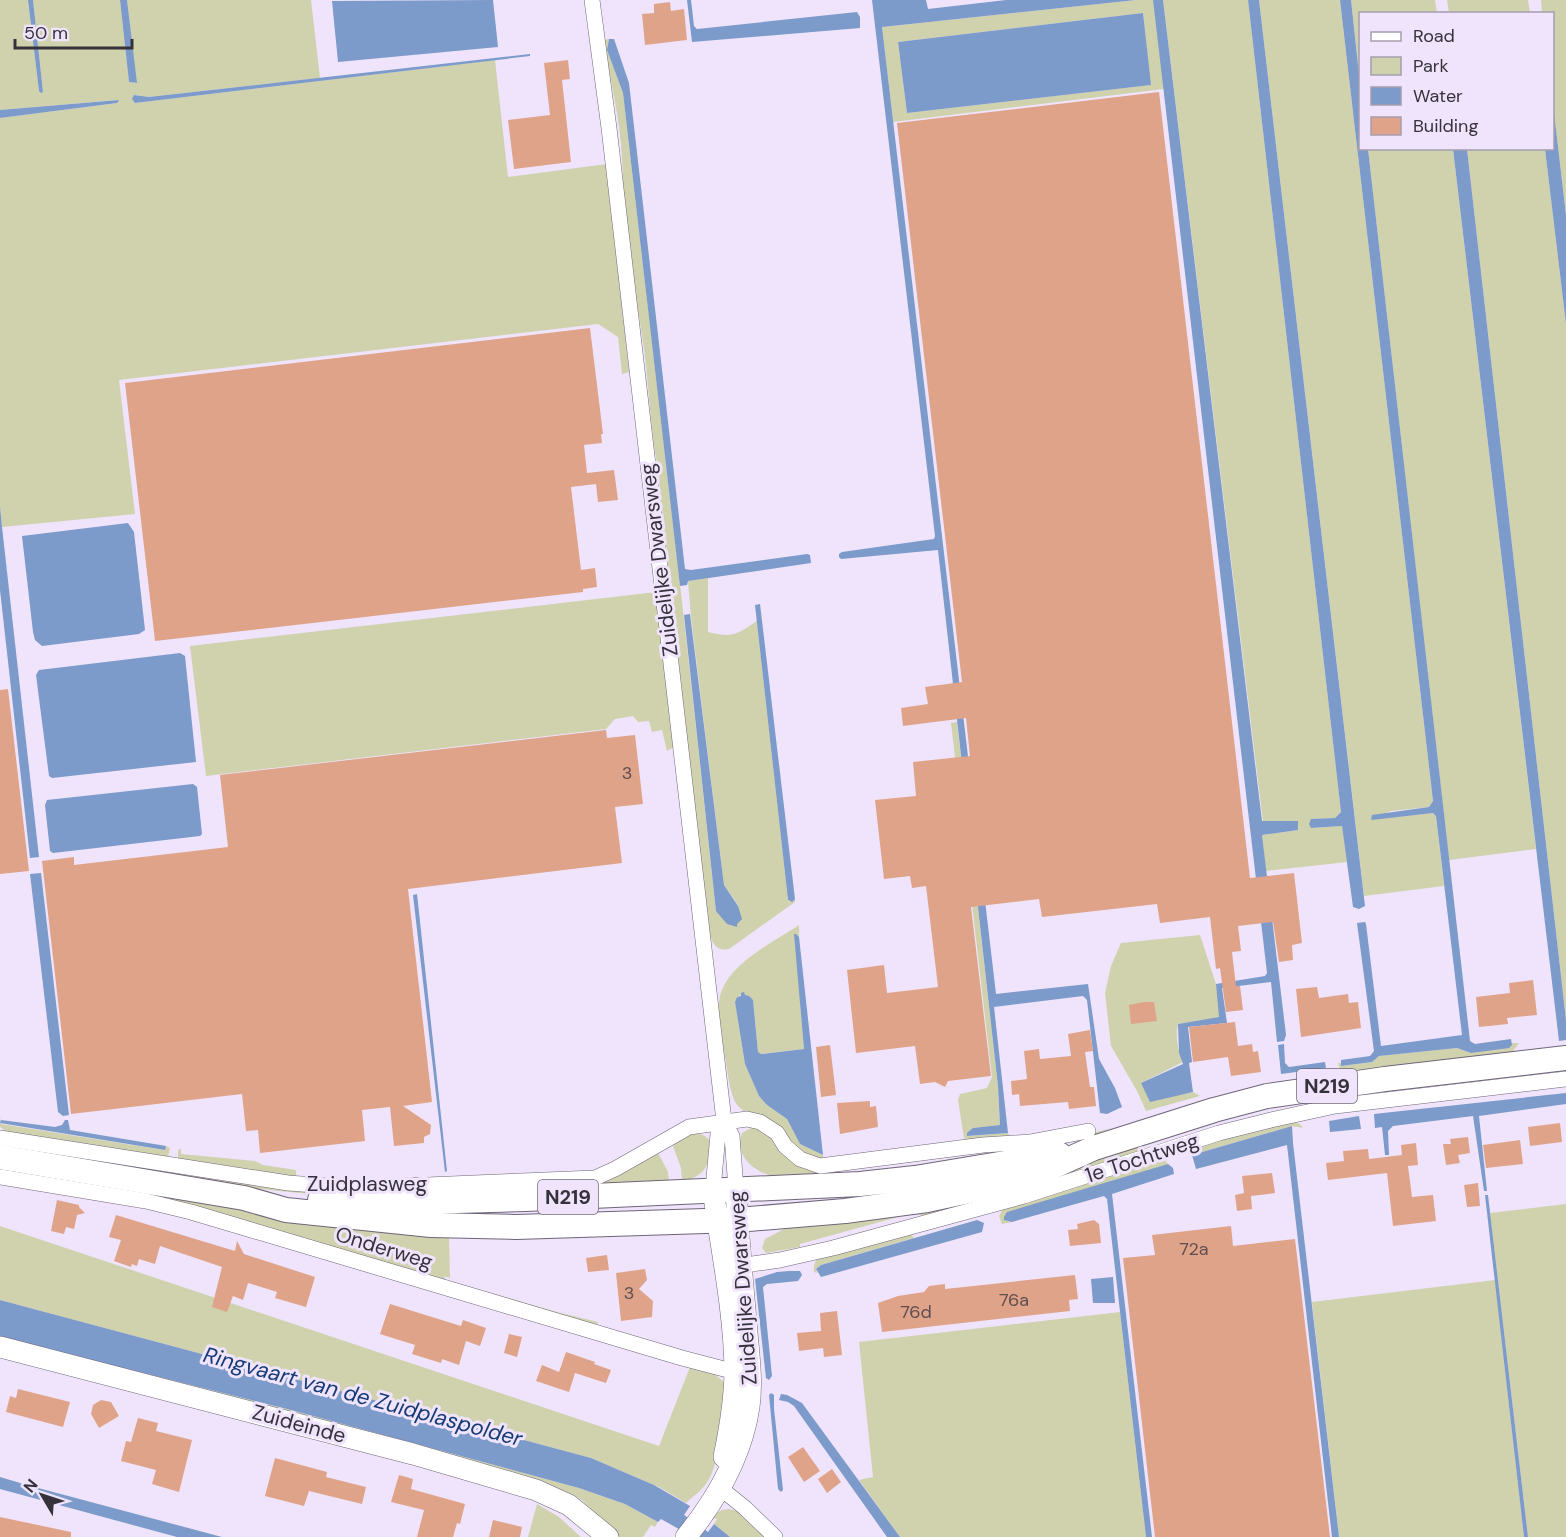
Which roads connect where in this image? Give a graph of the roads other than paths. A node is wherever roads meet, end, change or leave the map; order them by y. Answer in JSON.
{"nodes":[{"id":1,"x":592,"y":0,"type":"edge"},
{"id":2,"x":1566,"y":1058,"type":"edge"},
{"id":3,"x":1566,"y":1079,"type":"edge"},
{"id":4,"x":724,"y":1121,"type":"junction"},
{"id":5,"x":0,"y":1138,"type":"edge"},
{"id":6,"x":1091,"y":1140,"type":"junction"},
{"id":7,"x":1,"y":1173,"type":"edge"},
{"id":8,"x":724,"y":1189,"type":"junction"},
{"id":9,"x":244,"y":1198,"type":"junction"},
{"id":10,"x":727,"y":1220,"type":"junction"},
{"id":11,"x":732,"y":1267,"type":"junction"},
{"id":12,"x":0,"y":1347,"type":"edge"},
{"id":13,"x":743,"y":1372,"type":"junction"},
{"id":14,"x":719,"y":1487,"type":"junction"},
{"id":15,"x":592,"y":1530,"type":"edge"},
{"id":16,"x":690,"y":1531,"type":"edge"},
{"id":17,"x":608,"y":1537,"type":"edge"},
{"id":18,"x":775,"y":1537,"type":"edge"}],
"edges":[{"from":1,"to":4,"type":"street","name":"Zuidelijke Dwarsweg"},
{"from":2,"to":6,"type":"main road","name":"1e Tochtweg","number":"N219"},
{"from":3,"to":11,"type":"street","name":"1e Tochtweg"},
{"from":4,"to":5,"type":"street","name":"Zuidplasweg"},
{"from":4,"to":6,"type":"street","name":"1e Tochtweg"},
{"from":4,"to":8,"type":"street","name":"Zuidelijke Dwarsweg"},
{"from":4,"to":8,"type":"street","name":"Zuidelijke Dwarsweg"},
{"from":6,"to":8,"type":"main road","name":"1e Tochtweg","number":"N219"},
{"from":6,"to":10,"type":"main road","name":"1e Tochtweg","number":"N219"},
{"from":7,"to":9,"type":"main road","name":"Zuidplasweg","number":"N219"},
{"from":7,"to":13,"type":"street","name":"Onderweg"},
{"from":8,"to":9,"type":"main road","name":"Zuidplasweg","number":"N219"},
{"from":8,"to":10,"type":"street","name":"Zuidelijke Dwarsweg"},
{"from":9,"to":10,"type":"main road","name":"Zuidplasweg","number":"N219"},
{"from":10,"to":11,"type":"street","name":"Zuidelijke Dwarsweg"},
{"from":11,"to":13,"type":"street","name":"Zuidelijke Dwarsweg"},
{"from":12,"to":15,"type":"street","name":"Zuideinde"},
{"from":13,"to":14,"type":"street","name":"Zuidelijke Dwarsweg"},
{"from":14,"to":16,"type":"street","name":"Zuidelijke Dwarsweg"},
{"from":14,"to":18,"type":"street"},
{"from":15,"to":17,"type":"street","name":"Zuideinde"}]}
